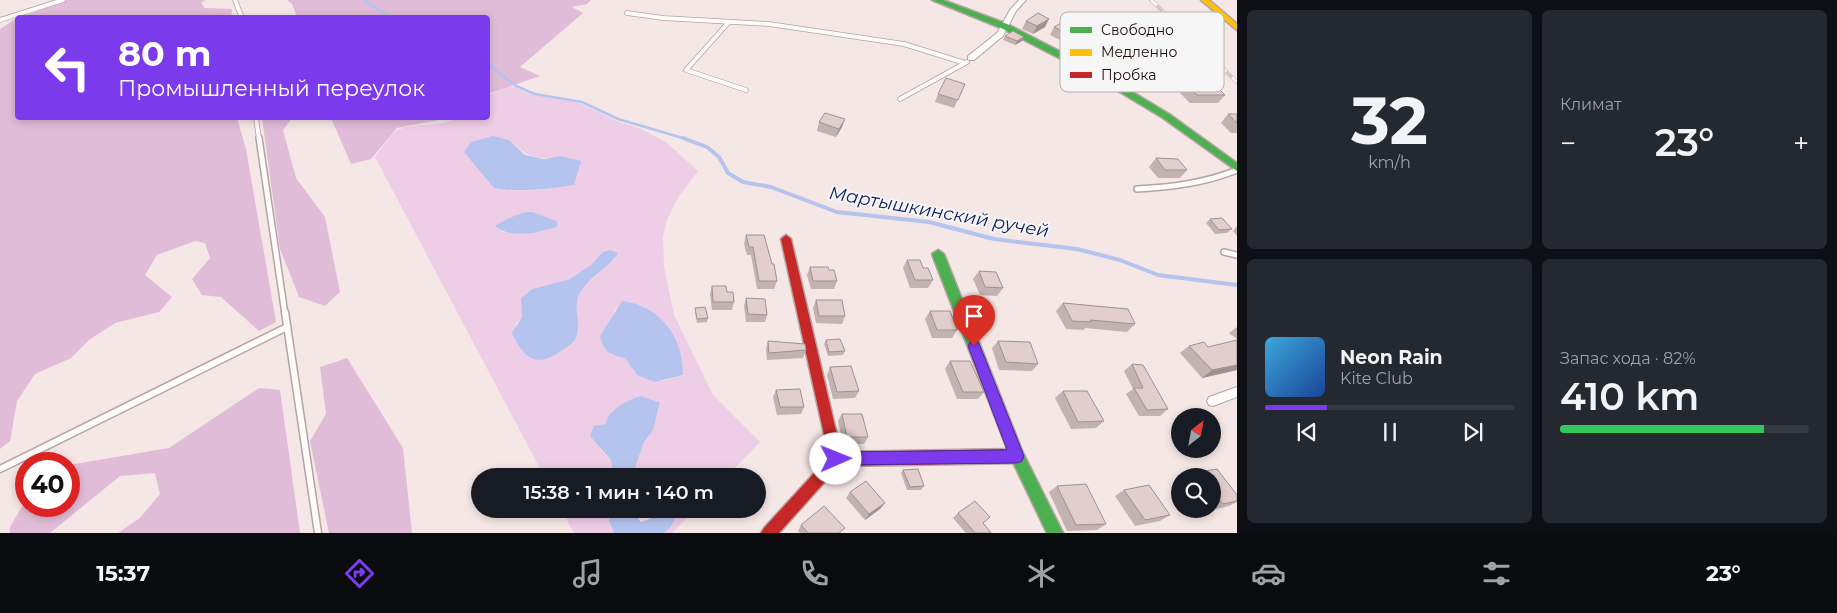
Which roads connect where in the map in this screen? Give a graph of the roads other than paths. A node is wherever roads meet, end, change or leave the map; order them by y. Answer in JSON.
{"nodes":[{"id":1,"x":63,"y":0,"type":"edge"},
{"id":2,"x":235,"y":0,"type":"edge"},
{"id":3,"x":936,"y":0,"type":"edge"},
{"id":4,"x":1023,"y":0,"type":"edge"},
{"id":5,"x":1205,"y":0,"type":"edge"},
{"id":6,"x":1219,"y":12,"type":"edge"},
{"id":7,"x":627,"y":13,"type":"dead end"},
{"id":8,"x":15,"y":15,"type":"edge"},
{"id":9,"x":16,"y":15,"type":"edge"},
{"id":10,"x":241,"y":15,"type":"edge"},
{"id":11,"x":1224,"y":17,"type":"edge"},
{"id":12,"x":0,"y":20,"type":"edge"},
{"id":13,"x":728,"y":23,"type":"junction"},
{"id":14,"x":1004,"y":26,"type":"junction"},
{"id":15,"x":1237,"y":28,"type":"edge"},
{"id":16,"x":1060,"y":55,"type":"edge"},
{"id":17,"x":968,"y":61,"type":"junction"},
{"id":18,"x":746,"y":90,"type":"dead end"},
{"id":19,"x":1127,"y":92,"type":"edge"},
{"id":20,"x":900,"y":99,"type":"dead end"},
{"id":21,"x":256,"y":120,"type":"edge"},
{"id":22,"x":1237,"y":169,"type":"edge"},
{"id":23,"x":1137,"y":189,"type":"dead end"},
{"id":24,"x":786,"y":239,"type":"dead end"},
{"id":25,"x":1224,"y":252,"type":"dead end"},
{"id":26,"x":938,"y":254,"type":"dead end"},
{"id":27,"x":1237,"y":255,"type":"edge"},
{"id":28,"x":287,"y":327,"type":"junction"},
{"id":29,"x":1237,"y":392,"type":"edge"},
{"id":30,"x":1213,"y":401,"type":"dead end"},
{"id":31,"x":1017,"y":456,"type":"junction"},
{"id":32,"x":836,"y":459,"type":"junction"},
{"id":33,"x":0,"y":469,"type":"edge"},
{"id":34,"x":318,"y":533,"type":"edge"},
{"id":35,"x":769,"y":533,"type":"edge"},
{"id":36,"x":1055,"y":533,"type":"edge"}],
"edges":[{"from":1,"to":9,"type":"lane"},
{"from":2,"to":10,"type":"lane"},
{"from":3,"to":14,"type":"street"},
{"from":4,"to":14,"type":"street"},
{"from":5,"to":6,"type":"street"},
{"from":7,"to":13,"type":"lane"},
{"from":8,"to":12,"type":"lane"},
{"from":11,"to":15,"type":"street"},
{"from":13,"to":17,"type":"lane"},
{"from":13,"to":18,"type":"lane"},
{"from":14,"to":16,"type":"street"},
{"from":14,"to":17,"type":"street"},
{"from":17,"to":20,"type":"lane"},
{"from":19,"to":22,"type":"street"},
{"from":21,"to":28,"type":"lane"},
{"from":22,"to":23,"type":"lane"},
{"from":24,"to":32,"type":"street"},
{"from":25,"to":27,"type":"lane"},
{"from":26,"to":31,"type":"street"},
{"from":28,"to":33,"type":"lane"},
{"from":28,"to":34,"type":"lane"},
{"from":29,"to":30,"type":"street"},
{"from":31,"to":32,"type":"street"},
{"from":31,"to":36,"type":"street"},
{"from":32,"to":35,"type":"street"}]}
